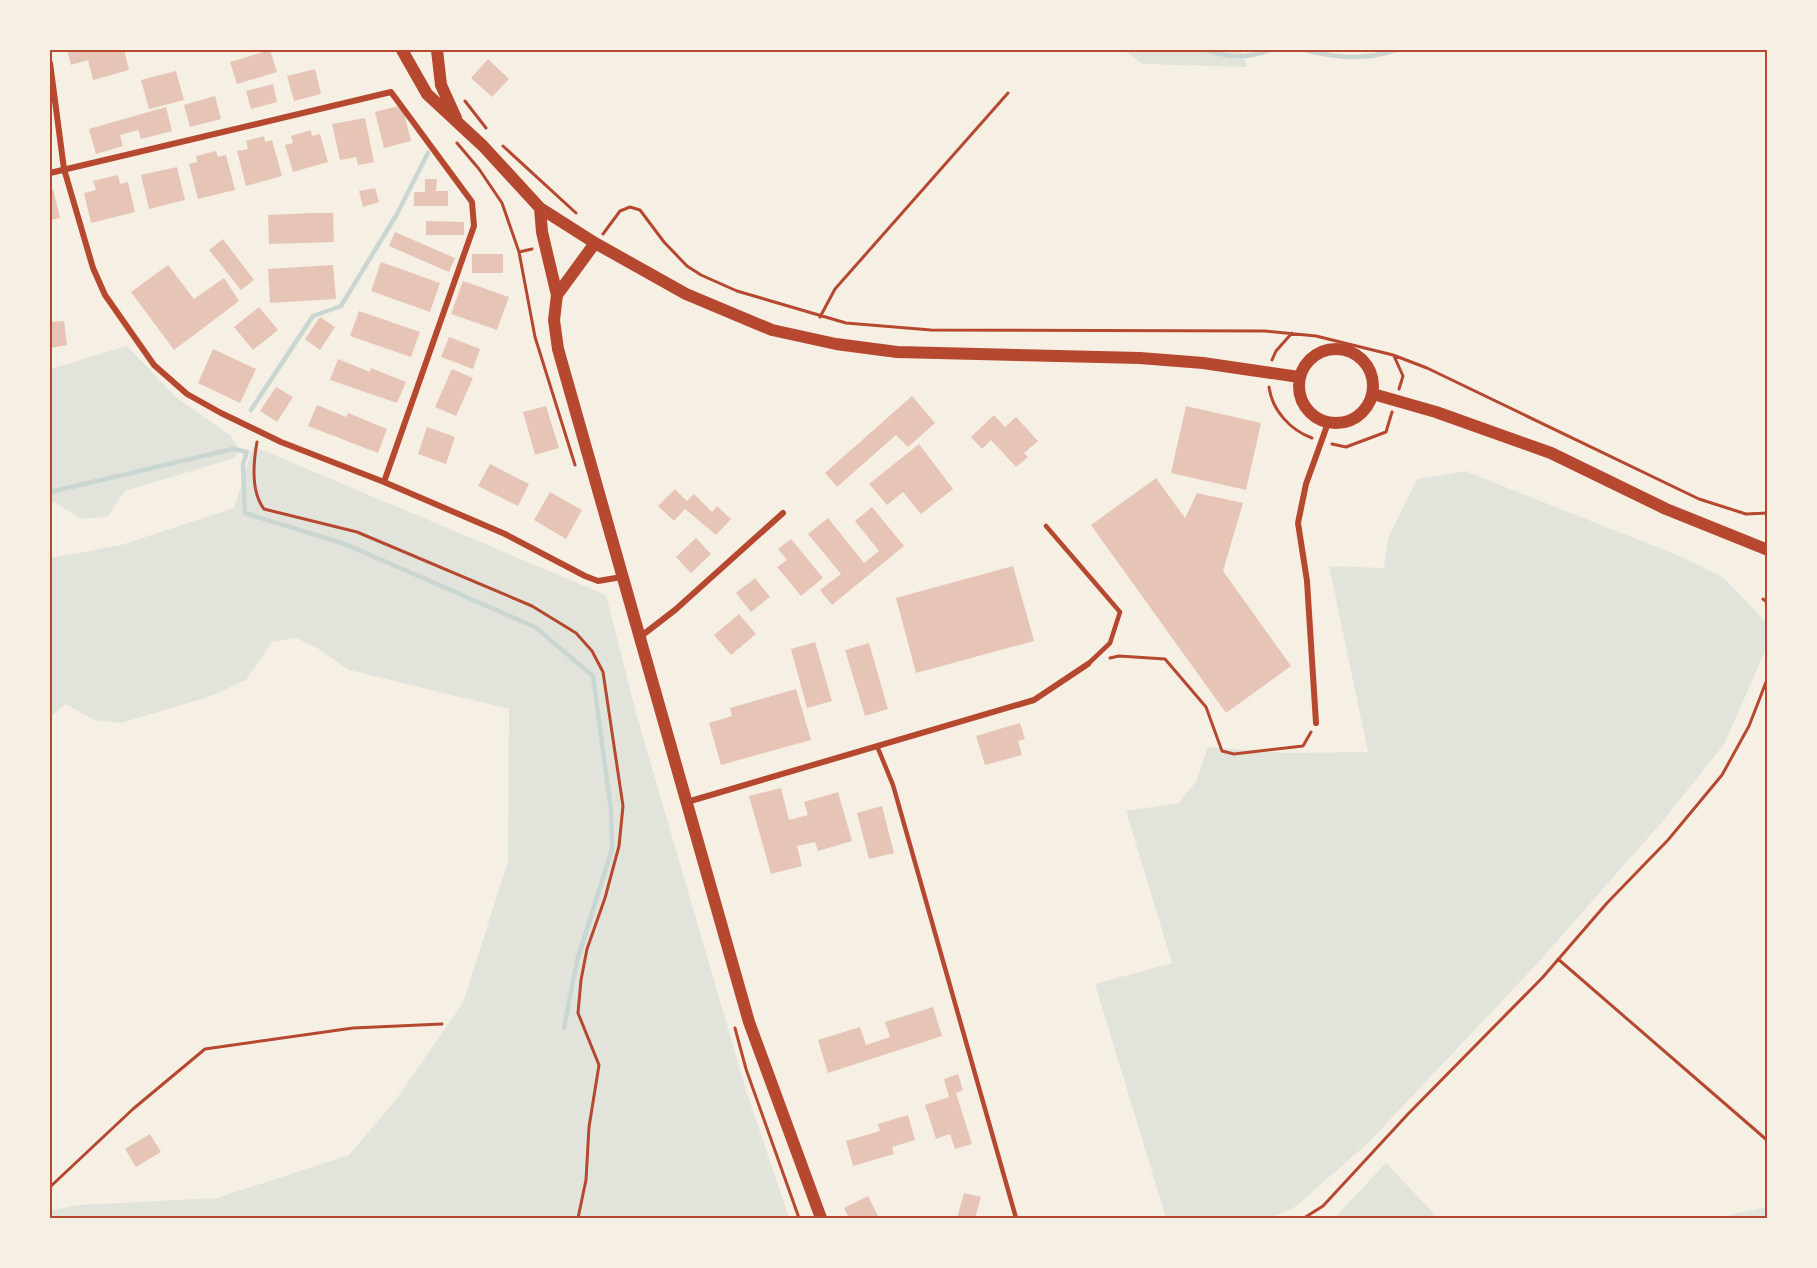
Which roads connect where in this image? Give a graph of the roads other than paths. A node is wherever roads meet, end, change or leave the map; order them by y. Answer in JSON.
{"nodes":[{"id":1,"x":402,"y":50,"type":"edge"},
{"id":2,"x":437,"y":50,"type":"edge"},
{"id":3,"x":50,"y":63,"type":"edge"},
{"id":4,"x":457,"y":122,"type":"junction"},
{"id":5,"x":64,"y":169,"type":"junction"},
{"id":6,"x":50,"y":173,"type":"edge"},
{"id":7,"x":540,"y":208,"type":"junction"},
{"id":8,"x":595,"y":243,"type":"junction"},
{"id":9,"x":557,"y":296,"type":"junction"},
{"id":10,"x":1299,"y":377,"type":"junction"},
{"id":11,"x":1373,"y":394,"type":"junction"},
{"id":12,"x":1328,"y":423,"type":"junction"},
{"id":13,"x":384,"y":482,"type":"junction"},
{"id":14,"x":783,"y":513,"type":"dead end"},
{"id":15,"x":1046,"y":526,"type":"dead end"},
{"id":16,"x":1767,"y":550,"type":"edge"},
{"id":17,"x":622,"y":577,"type":"junction"},
{"id":18,"x":640,"y":637,"type":"junction"},
{"id":19,"x":1088,"y":664,"type":"joint"},
{"id":20,"x":1316,"y":723,"type":"road end"},
{"id":21,"x":878,"y":746,"type":"junction"},
{"id":22,"x":687,"y":802,"type":"junction"},
{"id":23,"x":821,"y":1218,"type":"edge"},
{"id":24,"x":1016,"y":1218,"type":"edge"}],
"edges":[{"from":1,"to":4,"type":"main road"},
{"from":2,"to":4,"type":"main road"},
{"from":3,"to":5,"type":"street"},
{"from":4,"to":7,"type":"main road"},
{"from":5,"to":6,"type":"street"},
{"from":5,"to":13,"type":"street"},
{"from":5,"to":13,"type":"street"},
{"from":7,"to":8,"type":"main road"},
{"from":7,"to":9,"type":"main road"},
{"from":8,"to":9,"type":"main road"},
{"from":8,"to":10,"type":"main road"},
{"from":9,"to":17,"type":"main road"},
{"from":10,"to":11,"type":"main road"},
{"from":10,"to":12,"type":"main road"},
{"from":11,"to":12,"type":"main road"},
{"from":11,"to":16,"type":"main road"},
{"from":12,"to":20,"type":"street"},
{"from":13,"to":17,"type":"street"},
{"from":14,"to":18,"type":"street"},
{"from":15,"to":19,"type":"lane"},
{"from":17,"to":18,"type":"main road"},
{"from":18,"to":22,"type":"main road"},
{"from":19,"to":21,"type":"street"},
{"from":21,"to":22,"type":"street"},
{"from":21,"to":24,"type":"lane"},
{"from":22,"to":23,"type":"main road"}]}
